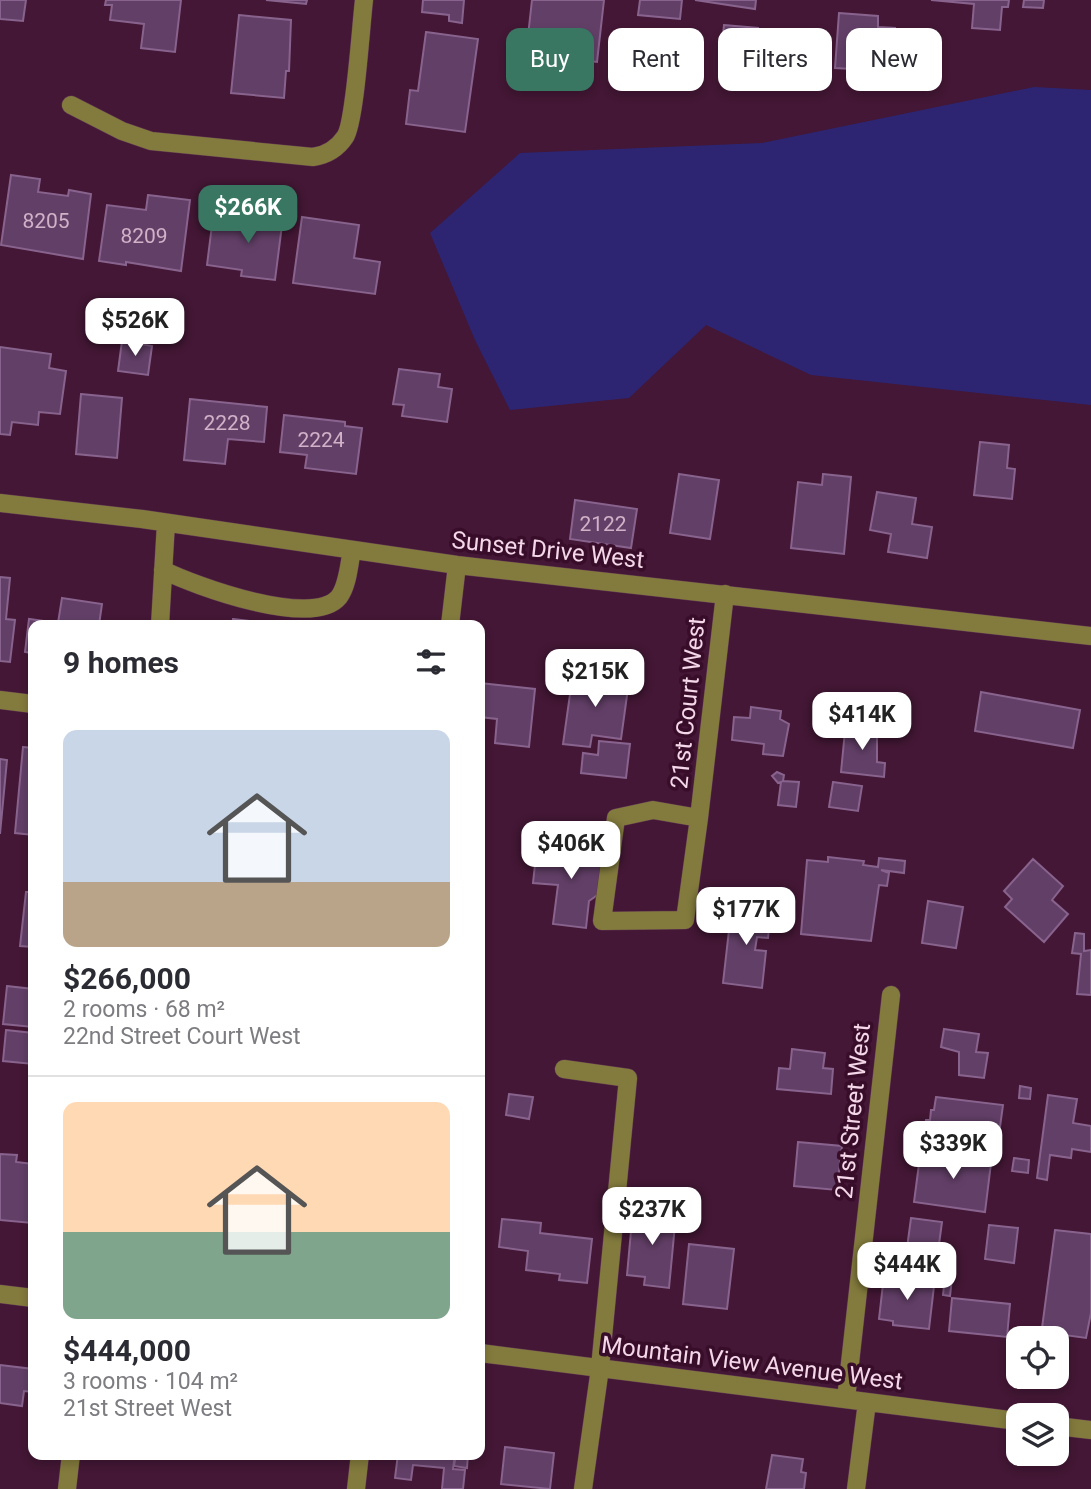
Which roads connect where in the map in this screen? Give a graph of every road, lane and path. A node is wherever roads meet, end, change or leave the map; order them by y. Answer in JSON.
{"nodes":[{"id":1,"x":364,"y":0,"type":"edge"},
{"id":2,"x":71,"y":105,"type":"dead end"},
{"id":3,"x":0,"y":503,"type":"edge"},
{"id":4,"x":166,"y":523,"type":"junction"},
{"id":5,"x":352,"y":550,"type":"junction"},
{"id":6,"x":457,"y":565,"type":"junction"},
{"id":7,"x":163,"y":578,"type":"junction"},
{"id":8,"x":724,"y":594,"type":"junction"},
{"id":9,"x":153,"y":620,"type":"edge"},
{"id":10,"x":160,"y":620,"type":"edge"},
{"id":11,"x":451,"y":620,"type":"edge"},
{"id":12,"x":1091,"y":636,"type":"edge"},
{"id":13,"x":0,"y":700,"type":"edge"},
{"id":14,"x":28,"y":704,"type":"edge"},
{"id":15,"x":699,"y":818,"type":"junction"},
{"id":16,"x":891,"y":995,"type":"dead end"},
{"id":17,"x":564,"y":1069,"type":"dead end"},
{"id":18,"x":0,"y":1294,"type":"edge"},
{"id":19,"x":28,"y":1297,"type":"edge"},
{"id":20,"x":485,"y":1354,"type":"edge"},
{"id":21,"x":600,"y":1368,"type":"junction"},
{"id":22,"x":846,"y":1399,"type":"junction"},
{"id":23,"x":867,"y":1402,"type":"junction"},
{"id":24,"x":1006,"y":1419,"type":"edge"},
{"id":25,"x":1069,"y":1427,"type":"edge"},
{"id":26,"x":1091,"y":1430,"type":"edge"},
{"id":27,"x":70,"y":1460,"type":"edge"},
{"id":28,"x":359,"y":1460,"type":"edge"},
{"id":29,"x":67,"y":1489,"type":"edge"},
{"id":30,"x":356,"y":1489,"type":"edge"},
{"id":31,"x":583,"y":1489,"type":"edge"},
{"id":32,"x":856,"y":1489,"type":"edge"}],
"edges":[{"from":1,"to":2,"type":"street"},
{"from":3,"to":4,"type":"street","name":"Sunset Drive West"},
{"from":4,"to":5,"type":"street","name":"Sunset Drive West"},
{"from":4,"to":7,"type":"street"},
{"from":5,"to":6,"type":"street","name":"Sunset Drive West"},
{"from":5,"to":7,"type":"street"},
{"from":6,"to":8,"type":"street","name":"Sunset Drive West"},
{"from":6,"to":11,"type":"street"},
{"from":7,"to":9,"type":"street"},
{"from":7,"to":10,"type":"street"},
{"from":8,"to":12,"type":"street","name":"Sunset Drive West"},
{"from":8,"to":15,"type":"street","name":"21st Court West"},
{"from":13,"to":14,"type":"street"},
{"from":15,"to":15,"type":"street","name":"21st Court West"},
{"from":16,"to":22,"type":"street","name":"21st Street West"},
{"from":17,"to":21,"type":"street"},
{"from":18,"to":19,"type":"street"},
{"from":20,"to":21,"type":"street","name":"Mountain View Avenue West"},
{"from":21,"to":22,"type":"street","name":"Mountain View Avenue West"},
{"from":21,"to":31,"type":"street"},
{"from":22,"to":23,"type":"street","name":"Mountain View Avenue West"},
{"from":23,"to":24,"type":"street","name":"Mountain View Avenue West"},
{"from":23,"to":32,"type":"street"},
{"from":25,"to":26,"type":"street"},
{"from":27,"to":29,"type":"street"},
{"from":28,"to":30,"type":"street"}]}
